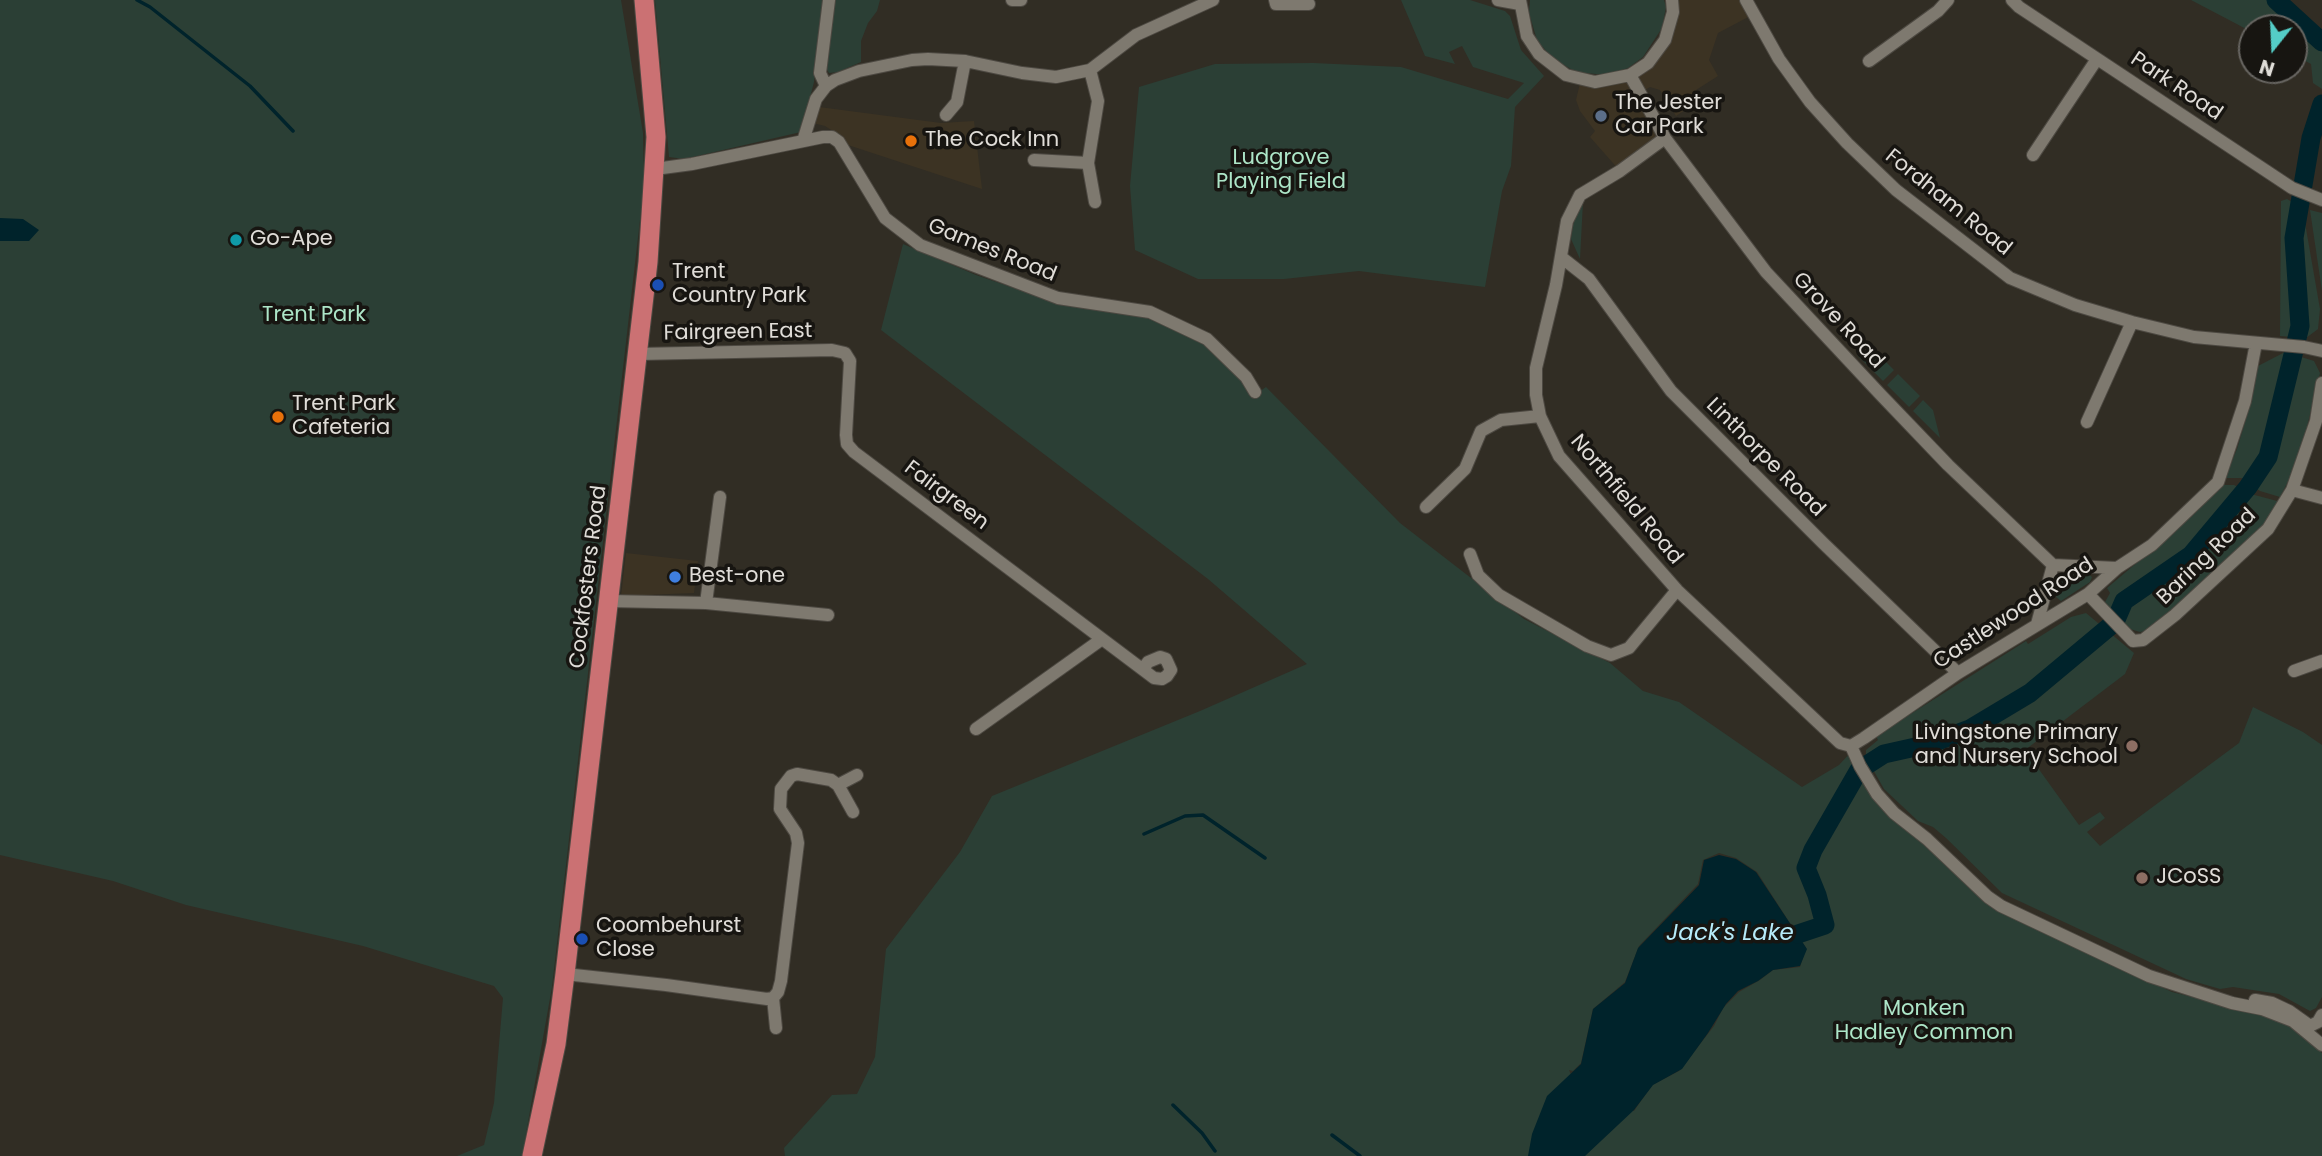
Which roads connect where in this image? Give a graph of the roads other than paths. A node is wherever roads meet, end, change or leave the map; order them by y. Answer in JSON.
{"nodes":[{"id":1,"x":644,"y":0,"type":"edge"},
{"id":2,"x":829,"y":0,"type":"edge"},
{"id":3,"x":1012,"y":0,"type":"edge"},
{"id":4,"x":1021,"y":0,"type":"edge"},
{"id":5,"x":1275,"y":0,"type":"edge"},
{"id":6,"x":1498,"y":0,"type":"edge"},
{"id":7,"x":1672,"y":0,"type":"edge"},
{"id":8,"x":1746,"y":0,"type":"edge"},
{"id":9,"x":1948,"y":0,"type":"edge"},
{"id":10,"x":2012,"y":0,"type":"edge"},
{"id":11,"x":1206,"y":2,"type":"edge"},
{"id":12,"x":1520,"y":2,"type":"edge"},
{"id":13,"x":1309,"y":4,"type":"dead end"},
{"id":14,"x":2097,"y":59,"type":"junction"},
{"id":15,"x":965,"y":61,"type":"junction"},
{"id":16,"x":1869,"y":61,"type":"dead end"},
{"id":17,"x":1090,"y":71,"type":"junction"},
{"id":18,"x":1630,"y":75,"type":"junction"},
{"id":19,"x":826,"y":86,"type":"junction"},
{"id":20,"x":946,"y":115,"type":"dead end"},
{"id":21,"x":1665,"y":138,"type":"junction"},
{"id":22,"x":803,"y":141,"type":"junction"},
{"id":23,"x":2033,"y":155,"type":"dead end"},
{"id":24,"x":1034,"y":160,"type":"dead end"},
{"id":25,"x":1088,"y":163,"type":"junction"},
{"id":26,"x":655,"y":169,"type":"junction"},
{"id":27,"x":2319,"y":199,"type":"edge"},
{"id":28,"x":1095,"y":202,"type":"dead end"},
{"id":29,"x":1560,"y":257,"type":"junction"},
{"id":30,"x":2132,"y":322,"type":"junction"},
{"id":31,"x":2256,"y":343,"type":"junction"},
{"id":32,"x":839,"y":350,"type":"joint"},
{"id":33,"x":2322,"y":351,"type":"edge"},
{"id":34,"x":638,"y":354,"type":"junction"},
{"id":35,"x":2322,"y":383,"type":"edge"},
{"id":36,"x":1255,"y":392,"type":"dead end"},
{"id":37,"x":1540,"y":416,"type":"junction"},
{"id":38,"x":2087,"y":422,"type":"dead end"},
{"id":39,"x":2292,"y":490,"type":"junction"},
{"id":40,"x":720,"y":496,"type":"dead end"},
{"id":41,"x":2322,"y":498,"type":"edge"},
{"id":42,"x":1426,"y":507,"type":"dead end"},
{"id":43,"x":1470,"y":554,"type":"dead end"},
{"id":44,"x":2053,"y":565,"type":"junction"},
{"id":45,"x":2117,"y":568,"type":"junction"},
{"id":46,"x":1677,"y":590,"type":"junction"},
{"id":47,"x":2088,"y":594,"type":"junction"},
{"id":48,"x":609,"y":601,"type":"junction"},
{"id":49,"x":706,"y":603,"type":"junction"},
{"id":50,"x":828,"y":615,"type":"dead end"},
{"id":51,"x":2037,"y":624,"type":"junction"},
{"id":52,"x":1102,"y":639,"type":"junction"},
{"id":53,"x":2322,"y":661,"type":"edge"},
{"id":54,"x":1143,"y":669,"type":"dead end"},
{"id":55,"x":2294,"y":671,"type":"dead end"},
{"id":56,"x":1958,"y":673,"type":"junction"},
{"id":57,"x":976,"y":729,"type":"dead end"},
{"id":58,"x":1845,"y":745,"type":"junction"},
{"id":59,"x":858,"y":775,"type":"dead end"},
{"id":60,"x":838,"y":785,"type":"junction"},
{"id":61,"x":853,"y":813,"type":"dead end"},
{"id":62,"x":565,"y":974,"type":"junction"},
{"id":63,"x":2213,"y":997,"type":"junction"},
{"id":64,"x":773,"y":998,"type":"junction"},
{"id":65,"x":2322,"y":1015,"type":"edge"},
{"id":66,"x":776,"y":1028,"type":"dead end"},
{"id":67,"x":2322,"y":1045,"type":"edge"},
{"id":68,"x":532,"y":1156,"type":"edge"}],
"edges":[{"from":1,"to":26,"type":"main road","name":"Cockfosters Road"},
{"from":2,"to":19,"type":"street"},
{"from":3,"to":4,"type":"street"},
{"from":5,"to":13,"type":"street"},
{"from":6,"to":12,"type":"street"},
{"from":7,"to":18,"type":"street"},
{"from":8,"to":30,"type":"street","name":"Fordham Road"},
{"from":9,"to":16,"type":"street"},
{"from":10,"to":14,"type":"street","name":"Park Road"},
{"from":11,"to":17,"type":"street"},
{"from":12,"to":18,"type":"street"},
{"from":14,"to":23,"type":"street"},
{"from":14,"to":27,"type":"street","name":"Park Road"},
{"from":15,"to":17,"type":"street"},
{"from":15,"to":19,"type":"street"},
{"from":15,"to":20,"type":"street"},
{"from":17,"to":25,"type":"street"},
{"from":18,"to":21,"type":"street","name":"Grove Road"},
{"from":19,"to":22,"type":"street"},
{"from":21,"to":29,"type":"street","name":"Northfield Road"},
{"from":21,"to":44,"type":"street","name":"Grove Road"},
{"from":22,"to":26,"type":"street","name":"Games Road"},
{"from":22,"to":36,"type":"street","name":"Games Road"},
{"from":24,"to":25,"type":"street"},
{"from":25,"to":28,"type":"street"},
{"from":26,"to":34,"type":"main road","name":"Cockfosters Road"},
{"from":29,"to":37,"type":"street","name":"Northfield Road"},
{"from":29,"to":56,"type":"street","name":"Linthorpe Road"},
{"from":30,"to":31,"type":"street","name":"Fordham Road"},
{"from":30,"to":38,"type":"street"},
{"from":31,"to":33,"type":"street","name":"Fordham Road"},
{"from":31,"to":45,"type":"street","name":"Castlewood Road"},
{"from":32,"to":34,"type":"street","name":"Fairgreen East"},
{"from":32,"to":52,"type":"street","name":"Fairgreen"},
{"from":34,"to":48,"type":"main road","name":"Cockfosters Road"},
{"from":35,"to":39,"type":"street","name":"Baring Road"},
{"from":37,"to":42,"type":"street"},
{"from":37,"to":46,"type":"street","name":"Northfield Road"},
{"from":39,"to":41,"type":"street"},
{"from":39,"to":47,"type":"street","name":"Baring Road"},
{"from":40,"to":49,"type":"street"},
{"from":43,"to":46,"type":"street"},
{"from":44,"to":45,"type":"street"},
{"from":44,"to":51,"type":"street"},
{"from":45,"to":47,"type":"street","name":"Castlewood Road"},
{"from":46,"to":58,"type":"street","name":"Northfield Road"},
{"from":47,"to":51,"type":"street","name":"Castlewood Road"},
{"from":48,"to":49,"type":"street"},
{"from":48,"to":62,"type":"main road","name":"Cockfosters Road"},
{"from":49,"to":50,"type":"street"},
{"from":51,"to":56,"type":"street","name":"Castlewood Road"},
{"from":52,"to":54,"type":"street","name":"Fairgreen"},
{"from":52,"to":57,"type":"street"},
{"from":53,"to":55,"type":"street"},
{"from":56,"to":58,"type":"street","name":"Castlewood Road"},
{"from":58,"to":63,"type":"street"},
{"from":59,"to":60,"type":"street"},
{"from":60,"to":61,"type":"street"},
{"from":60,"to":64,"type":"street"},
{"from":62,"to":64,"type":"street"},
{"from":62,"to":68,"type":"main road","name":"Cockfosters Road"},
{"from":63,"to":65,"type":"street"},
{"from":63,"to":67,"type":"street"},
{"from":64,"to":66,"type":"street"}]}
